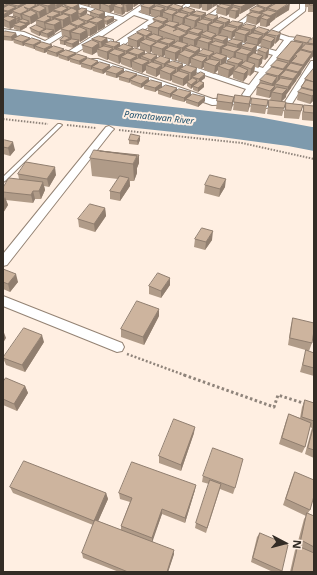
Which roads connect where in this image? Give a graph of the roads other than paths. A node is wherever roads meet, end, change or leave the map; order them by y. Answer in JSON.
{"nodes":[{"id":1,"x":148,"y":3,"type":"edge"},
{"id":2,"x":191,"y":3,"type":"edge"},
{"id":3,"x":229,"y":3,"type":"edge"},
{"id":4,"x":269,"y":3,"type":"edge"},
{"id":5,"x":273,"y":3,"type":"edge"},
{"id":6,"x":280,"y":4,"type":"edge"},
{"id":7,"x":68,"y":5,"type":"edge"},
{"id":8,"x":182,"y":9,"type":"edge"},
{"id":9,"x":301,"y":9,"type":"edge"},
{"id":10,"x":133,"y":13,"type":"junction"},
{"id":11,"x":90,"y":16,"type":"junction"},
{"id":12,"x":209,"y":17,"type":"edge"},
{"id":13,"x":123,"y":19,"type":"junction"},
{"id":14,"x":155,"y":20,"type":"junction"},
{"id":15,"x":178,"y":26,"type":"edge"},
{"id":16,"x":3,"y":31,"type":"edge"},
{"id":17,"x":271,"y":34,"type":"junction"},
{"id":18,"x":208,"y":35,"type":"edge"},
{"id":19,"x":95,"y":38,"type":"junction"},
{"id":20,"x":289,"y":39,"type":"junction"},
{"id":21,"x":314,"y":42,"type":"edge"},
{"id":22,"x":46,"y":44,"type":"junction"},
{"id":23,"x":72,"y":53,"type":"junction"},
{"id":24,"x":204,"y":53,"type":"edge"},
{"id":25,"x":277,"y":54,"type":"junction"},
{"id":26,"x":162,"y":60,"type":"edge"},
{"id":27,"x":314,"y":63,"type":"edge"},
{"id":28,"x":264,"y":71,"type":"junction"},
{"id":29,"x":250,"y":88,"type":"junction"},
{"id":30,"x":241,"y":101,"type":"junction"},
{"id":31,"x":60,"y":125,"type":"road end"},
{"id":32,"x":109,"y":129,"type":"road end"},
{"id":33,"x":3,"y":180,"type":"edge"},
{"id":34,"x":3,"y":262,"type":"edge"},
{"id":35,"x":3,"y":301,"type":"edge"},
{"id":36,"x":117,"y":347,"type":"road end"}],
"edges":[{"from":1,"to":10,"type":"street"},
{"from":2,"to":8,"type":"street"},
{"from":3,"to":12,"type":"street"},
{"from":4,"to":17,"type":"street"},
{"from":5,"to":6,"type":"street"},
{"from":7,"to":11,"type":"street"},
{"from":9,"to":17,"type":"street"},
{"from":10,"to":13,"type":"street"},
{"from":10,"to":14,"type":"street"},
{"from":11,"to":13,"type":"street"},
{"from":11,"to":22,"type":"street"},
{"from":13,"to":19,"type":"street"},
{"from":14,"to":15,"type":"street"},
{"from":14,"to":19,"type":"street"},
{"from":16,"to":22,"type":"street"},
{"from":17,"to":20,"type":"street"},
{"from":18,"to":25,"type":"street"},
{"from":19,"to":23,"type":"street"},
{"from":20,"to":21,"type":"street"},
{"from":20,"to":25,"type":"street"},
{"from":22,"to":23,"type":"street"},
{"from":23,"to":30,"type":"street"},
{"from":24,"to":28,"type":"street"},
{"from":25,"to":28,"type":"street"},
{"from":26,"to":29,"type":"street"},
{"from":27,"to":30,"type":"street"},
{"from":28,"to":29,"type":"street"},
{"from":29,"to":30,"type":"street"},
{"from":31,"to":33,"type":"lane"},
{"from":32,"to":34,"type":"street"},
{"from":35,"to":36,"type":"street"}]}
